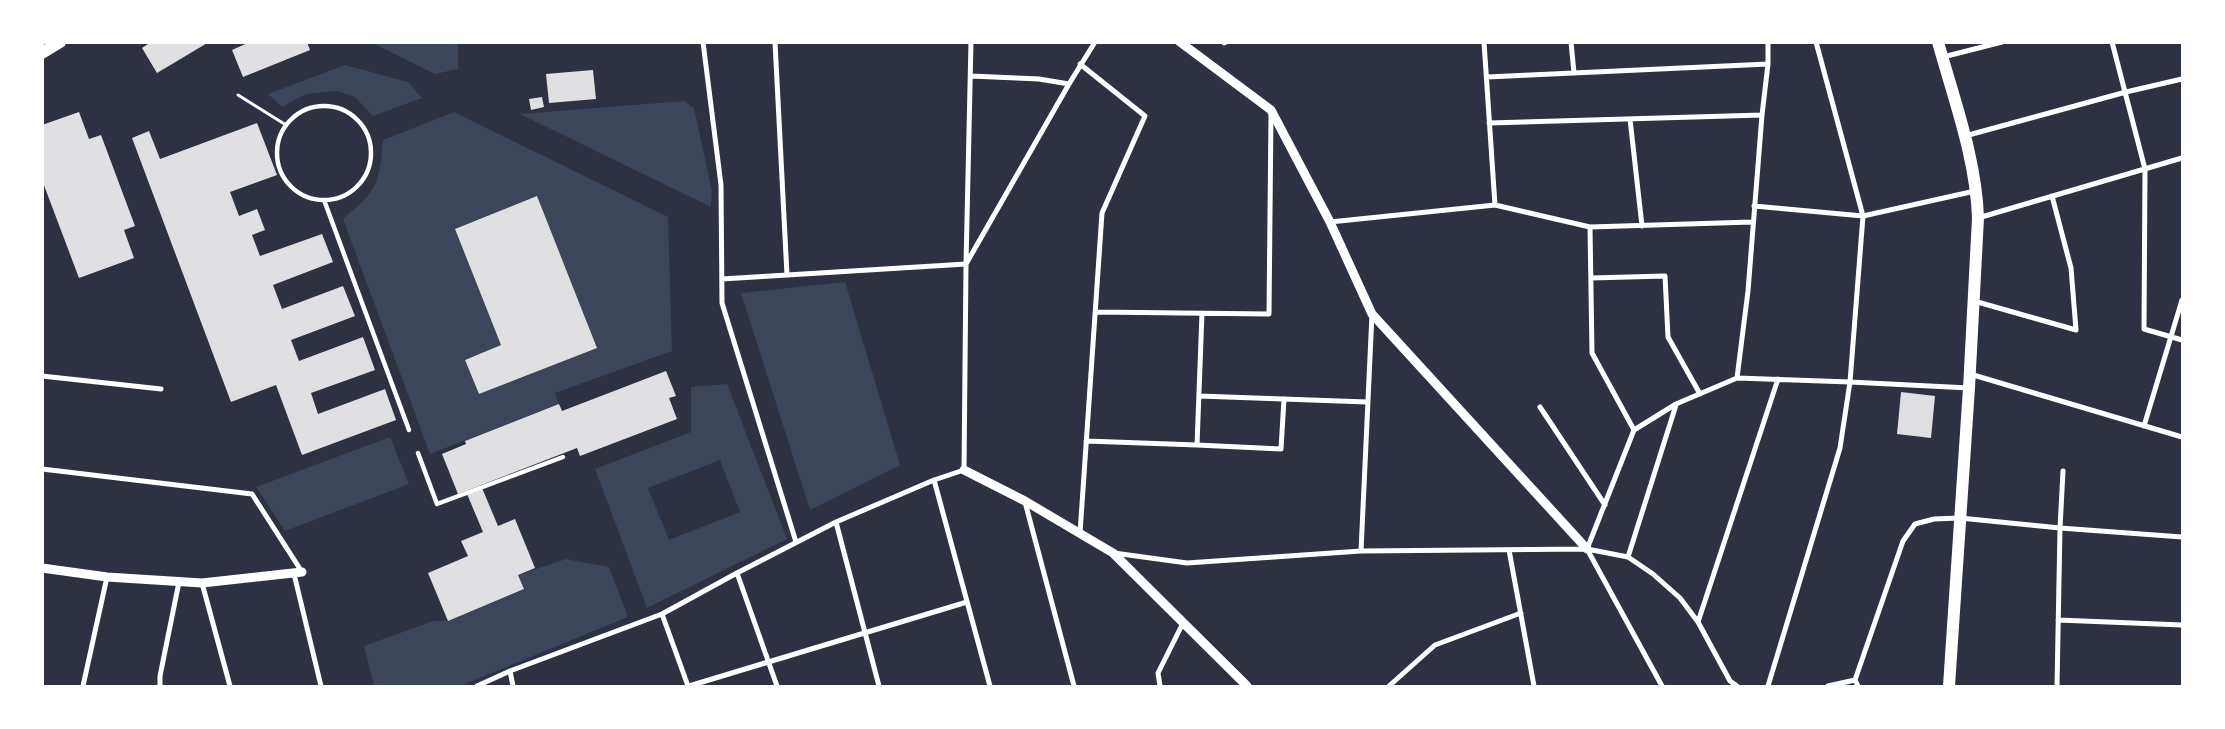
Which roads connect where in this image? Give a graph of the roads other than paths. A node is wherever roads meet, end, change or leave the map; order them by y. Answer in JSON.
{"nodes":[{"id":1,"x":60,"y":42,"type":"edge"},
{"id":2,"x":704,"y":42,"type":"edge"},
{"id":3,"x":775,"y":42,"type":"edge"},
{"id":4,"x":972,"y":42,"type":"edge"},
{"id":5,"x":1095,"y":42,"type":"edge"},
{"id":6,"x":1180,"y":42,"type":"edge"},
{"id":7,"x":1484,"y":42,"type":"edge"},
{"id":8,"x":1571,"y":42,"type":"edge"},
{"id":9,"x":1768,"y":42,"type":"edge"},
{"id":10,"x":1816,"y":42,"type":"edge"},
{"id":11,"x":1938,"y":42,"type":"edge"},
{"id":12,"x":2002,"y":42,"type":"edge"},
{"id":13,"x":2112,"y":42,"type":"edge"},
{"id":14,"x":42,"y":53,"type":"edge"},
{"id":15,"x":1942,"y":57,"type":"junction"},
{"id":16,"x":1080,"y":64,"type":"junction"},
{"id":17,"x":1768,"y":64,"type":"junction"},
{"id":18,"x":1574,"y":73,"type":"junction"},
{"id":19,"x":971,"y":76,"type":"junction"},
{"id":20,"x":1487,"y":76,"type":"junction"},
{"id":21,"x":2182,"y":79,"type":"edge"},
{"id":22,"x":1069,"y":84,"type":"junction"},
{"id":23,"x":2126,"y":92,"type":"junction"},
{"id":24,"x":1271,"y":110,"type":"junction"},
{"id":25,"x":1762,"y":115,"type":"junction"},
{"id":26,"x":1630,"y":119,"type":"junction"},
{"id":27,"x":1489,"y":122,"type":"junction"},
{"id":28,"x":1964,"y":136,"type":"junction"},
{"id":29,"x":2182,"y":158,"type":"edge"},
{"id":30,"x":2145,"y":169,"type":"junction"},
{"id":31,"x":1977,"y":190,"type":"junction"},
{"id":32,"x":2052,"y":196,"type":"junction"},
{"id":33,"x":324,"y":200,"type":"junction"},
{"id":34,"x":1494,"y":205,"type":"junction"},
{"id":35,"x":1754,"y":206,"type":"junction"},
{"id":36,"x":1863,"y":216,"type":"junction"},
{"id":37,"x":1978,"y":218,"type":"junction"},
{"id":38,"x":1330,"y":222,"type":"junction"},
{"id":39,"x":1752,"y":222,"type":"junction"},
{"id":40,"x":1642,"y":226,"type":"junction"},
{"id":41,"x":1590,"y":227,"type":"junction"},
{"id":42,"x":966,"y":264,"type":"junction"},
{"id":43,"x":787,"y":275,"type":"junction"},
{"id":44,"x":1590,"y":278,"type":"junction"},
{"id":45,"x":722,"y":279,"type":"junction"},
{"id":46,"x":2182,"y":300,"type":"edge"},
{"id":47,"x":1974,"y":301,"type":"junction"},
{"id":48,"x":1095,"y":312,"type":"junction"},
{"id":49,"x":1202,"y":313,"type":"junction"},
{"id":50,"x":1372,"y":314,"type":"junction"},
{"id":51,"x":2171,"y":336,"type":"junction"},
{"id":52,"x":2182,"y":340,"type":"edge"},
{"id":53,"x":1970,"y":374,"type":"junction"},
{"id":54,"x":42,"y":376,"type":"edge"},
{"id":55,"x":1737,"y":378,"type":"junction"},
{"id":56,"x":1778,"y":379,"type":"junction"},
{"id":57,"x":1850,"y":382,"type":"junction"},
{"id":58,"x":1969,"y":388,"type":"junction"},
{"id":59,"x":161,"y":389,"type":"dead end"},
{"id":60,"x":1700,"y":394,"type":"junction"},
{"id":61,"x":1199,"y":396,"type":"junction"},
{"id":62,"x":1284,"y":399,"type":"junction"},
{"id":63,"x":1367,"y":402,"type":"junction"},
{"id":64,"x":1676,"y":404,"type":"junction"},
{"id":65,"x":1540,"y":407,"type":"dead end"},
{"id":66,"x":2144,"y":426,"type":"junction"},
{"id":67,"x":409,"y":430,"type":"dead end"},
{"id":68,"x":1634,"y":430,"type":"junction"},
{"id":69,"x":2182,"y":437,"type":"edge"},
{"id":70,"x":1086,"y":441,"type":"junction"},
{"id":71,"x":1197,"y":445,"type":"junction"},
{"id":72,"x":418,"y":453,"type":"dead end"},
{"id":73,"x":563,"y":457,"type":"dead end"},
{"id":74,"x":42,"y":468,"type":"edge"},
{"id":75,"x":964,"y":470,"type":"junction"},
{"id":76,"x":2063,"y":471,"type":"dead end"},
{"id":77,"x":934,"y":480,"type":"junction"},
{"id":78,"x":1025,"y":501,"type":"junction"},
{"id":79,"x":1605,"y":504,"type":"junction"},
{"id":80,"x":1960,"y":518,"type":"junction"},
{"id":81,"x":836,"y":522,"type":"junction"},
{"id":82,"x":2060,"y":528,"type":"junction"},
{"id":83,"x":1080,"y":533,"type":"junction"},
{"id":84,"x":2182,"y":537,"type":"edge"},
{"id":85,"x":796,"y":542,"type":"junction"},
{"id":86,"x":1587,"y":548,"type":"junction"},
{"id":87,"x":1509,"y":550,"type":"junction"},
{"id":88,"x":1362,"y":551,"type":"junction"},
{"id":89,"x":1113,"y":553,"type":"junction"},
{"id":90,"x":1628,"y":557,"type":"junction"},
{"id":91,"x":42,"y":568,"type":"edge"},
{"id":92,"x":298,"y":573,"type":"junction"},
{"id":93,"x":737,"y":573,"type":"junction"},
{"id":94,"x":107,"y":577,"type":"junction"},
{"id":95,"x":179,"y":582,"type":"junction"},
{"id":96,"x":202,"y":583,"type":"junction"},
{"id":97,"x":967,"y":602,"type":"junction"},
{"id":98,"x":1521,"y":613,"type":"junction"},
{"id":99,"x":662,"y":614,"type":"junction"},
{"id":100,"x":2058,"y":620,"type":"junction"},
{"id":101,"x":1698,"y":622,"type":"junction"},
{"id":102,"x":1183,"y":623,"type":"junction"},
{"id":103,"x":2182,"y":625,"type":"edge"},
{"id":104,"x":865,"y":634,"type":"junction"},
{"id":105,"x":770,"y":663,"type":"junction"},
{"id":106,"x":510,"y":671,"type":"junction"},
{"id":107,"x":1855,"y":680,"type":"junction"},
{"id":108,"x":84,"y":686,"type":"edge"},
{"id":109,"x":160,"y":686,"type":"edge"},
{"id":110,"x":230,"y":686,"type":"edge"},
{"id":111,"x":321,"y":686,"type":"edge"},
{"id":112,"x":477,"y":686,"type":"edge"},
{"id":113,"x":513,"y":686,"type":"edge"},
{"id":114,"x":688,"y":686,"type":"edge"},
{"id":115,"x":777,"y":686,"type":"edge"},
{"id":116,"x":879,"y":686,"type":"edge"},
{"id":117,"x":990,"y":686,"type":"edge"},
{"id":118,"x":1074,"y":686,"type":"edge"},
{"id":119,"x":1160,"y":686,"type":"edge"},
{"id":120,"x":1247,"y":686,"type":"edge"},
{"id":121,"x":1388,"y":686,"type":"edge"},
{"id":122,"x":1534,"y":686,"type":"edge"},
{"id":123,"x":1662,"y":686,"type":"edge"},
{"id":124,"x":1736,"y":686,"type":"edge"},
{"id":125,"x":1768,"y":686,"type":"edge"},
{"id":126,"x":1828,"y":686,"type":"edge"},
{"id":127,"x":1858,"y":686,"type":"edge"},
{"id":128,"x":1949,"y":686,"type":"edge"},
{"id":129,"x":2057,"y":686,"type":"edge"}],
"edges":[{"from":1,"to":14,"type":"main road"},
{"from":2,"to":45,"type":"street"},
{"from":3,"to":43,"type":"street"},
{"from":4,"to":19,"type":"street"},
{"from":5,"to":16,"type":"street"},
{"from":6,"to":24,"type":"street"},
{"from":7,"to":20,"type":"street"},
{"from":8,"to":18,"type":"street"},
{"from":9,"to":17,"type":"street"},
{"from":10,"to":36,"type":"street"},
{"from":11,"to":15,"type":"main road"},
{"from":12,"to":15,"type":"street"},
{"from":13,"to":23,"type":"street"},
{"from":15,"to":28,"type":"main road"},
{"from":16,"to":22,"type":"street"},
{"from":16,"to":48,"type":"street"},
{"from":17,"to":18,"type":"street"},
{"from":17,"to":25,"type":"street"},
{"from":18,"to":20,"type":"street"},
{"from":19,"to":22,"type":"street"},
{"from":19,"to":42,"type":"street"},
{"from":20,"to":27,"type":"street"},
{"from":21,"to":23,"type":"street"},
{"from":22,"to":42,"type":"street"},
{"from":23,"to":28,"type":"street"},
{"from":23,"to":30,"type":"street"},
{"from":24,"to":38,"type":"street"},
{"from":24,"to":49,"type":"street"},
{"from":25,"to":26,"type":"street"},
{"from":25,"to":35,"type":"street"},
{"from":26,"to":27,"type":"street"},
{"from":26,"to":40,"type":"street"},
{"from":27,"to":34,"type":"street"},
{"from":28,"to":31,"type":"main road"},
{"from":29,"to":30,"type":"street"},
{"from":30,"to":32,"type":"street"},
{"from":30,"to":51,"type":"street"},
{"from":31,"to":36,"type":"street"},
{"from":31,"to":37,"type":"main road"},
{"from":32,"to":37,"type":"street"},
{"from":32,"to":47,"type":"street"},
{"from":33,"to":33,"type":"street"},
{"from":33,"to":67,"type":"street"},
{"from":34,"to":38,"type":"street"},
{"from":34,"to":41,"type":"street"},
{"from":35,"to":36,"type":"street"},
{"from":35,"to":39,"type":"street"},
{"from":36,"to":57,"type":"street"},
{"from":37,"to":47,"type":"main road"},
{"from":38,"to":50,"type":"street"},
{"from":39,"to":40,"type":"street"},
{"from":39,"to":55,"type":"street"},
{"from":40,"to":41,"type":"street"},
{"from":41,"to":44,"type":"street"},
{"from":42,"to":43,"type":"street"},
{"from":42,"to":75,"type":"street"},
{"from":43,"to":45,"type":"street"},
{"from":44,"to":60,"type":"street"},
{"from":44,"to":68,"type":"street"},
{"from":45,"to":85,"type":"street"},
{"from":46,"to":51,"type":"street"},
{"from":47,"to":53,"type":"main road"},
{"from":48,"to":49,"type":"street"},
{"from":48,"to":70,"type":"street"},
{"from":49,"to":61,"type":"street"},
{"from":50,"to":63,"type":"street"},
{"from":50,"to":86,"type":"street"},
{"from":51,"to":52,"type":"street"},
{"from":51,"to":66,"type":"street"},
{"from":53,"to":58,"type":"main road"},
{"from":53,"to":66,"type":"street"},
{"from":54,"to":59,"type":"street"},
{"from":55,"to":56,"type":"street"},
{"from":55,"to":60,"type":"street"},
{"from":56,"to":57,"type":"street"},
{"from":56,"to":101,"type":"street"},
{"from":57,"to":58,"type":"street"},
{"from":57,"to":125,"type":"street"},
{"from":58,"to":80,"type":"main road"},
{"from":60,"to":64,"type":"street"},
{"from":61,"to":62,"type":"street"},
{"from":61,"to":71,"type":"street"},
{"from":62,"to":63,"type":"street"},
{"from":62,"to":71,"type":"street"},
{"from":63,"to":88,"type":"street"},
{"from":64,"to":68,"type":"street"},
{"from":64,"to":90,"type":"street"},
{"from":65,"to":79,"type":"street"},
{"from":66,"to":69,"type":"street"},
{"from":68,"to":79,"type":"street"},
{"from":70,"to":71,"type":"street"},
{"from":70,"to":83,"type":"street"},
{"from":72,"to":73,"type":"street"},
{"from":74,"to":92,"type":"street"},
{"from":75,"to":77,"type":"street"},
{"from":75,"to":78,"type":"street"},
{"from":76,"to":82,"type":"street"},
{"from":77,"to":81,"type":"street"},
{"from":77,"to":97,"type":"street"},
{"from":78,"to":83,"type":"street"},
{"from":78,"to":118,"type":"street"},
{"from":79,"to":86,"type":"street"},
{"from":80,"to":82,"type":"street"},
{"from":80,"to":107,"type":"street"},
{"from":80,"to":128,"type":"main road"},
{"from":81,"to":85,"type":"street"},
{"from":81,"to":104,"type":"street"},
{"from":82,"to":84,"type":"street"},
{"from":82,"to":100,"type":"street"},
{"from":83,"to":89,"type":"street"},
{"from":85,"to":93,"type":"street"},
{"from":86,"to":87,"type":"street"},
{"from":86,"to":90,"type":"street"},
{"from":86,"to":123,"type":"street"},
{"from":87,"to":88,"type":"street"},
{"from":87,"to":98,"type":"street"},
{"from":88,"to":89,"type":"street"},
{"from":89,"to":102,"type":"street"},
{"from":90,"to":101,"type":"street"},
{"from":91,"to":94,"type":"street"},
{"from":92,"to":96,"type":"street"},
{"from":92,"to":111,"type":"street"},
{"from":93,"to":99,"type":"street"},
{"from":93,"to":105,"type":"street"},
{"from":94,"to":95,"type":"street"},
{"from":94,"to":108,"type":"street"},
{"from":95,"to":96,"type":"street"},
{"from":95,"to":109,"type":"street"},
{"from":96,"to":110,"type":"street"},
{"from":97,"to":104,"type":"street"},
{"from":97,"to":117,"type":"street"},
{"from":98,"to":121,"type":"street"},
{"from":98,"to":122,"type":"street"},
{"from":99,"to":106,"type":"street"},
{"from":99,"to":114,"type":"street"},
{"from":100,"to":103,"type":"street"},
{"from":100,"to":129,"type":"street"},
{"from":101,"to":124,"type":"street"},
{"from":102,"to":119,"type":"street"},
{"from":102,"to":120,"type":"street"},
{"from":104,"to":105,"type":"street"},
{"from":104,"to":116,"type":"street"},
{"from":105,"to":114,"type":"street"},
{"from":105,"to":115,"type":"street"},
{"from":106,"to":112,"type":"street"},
{"from":106,"to":113,"type":"street"},
{"from":107,"to":126,"type":"street"},
{"from":107,"to":127,"type":"street"}]}
